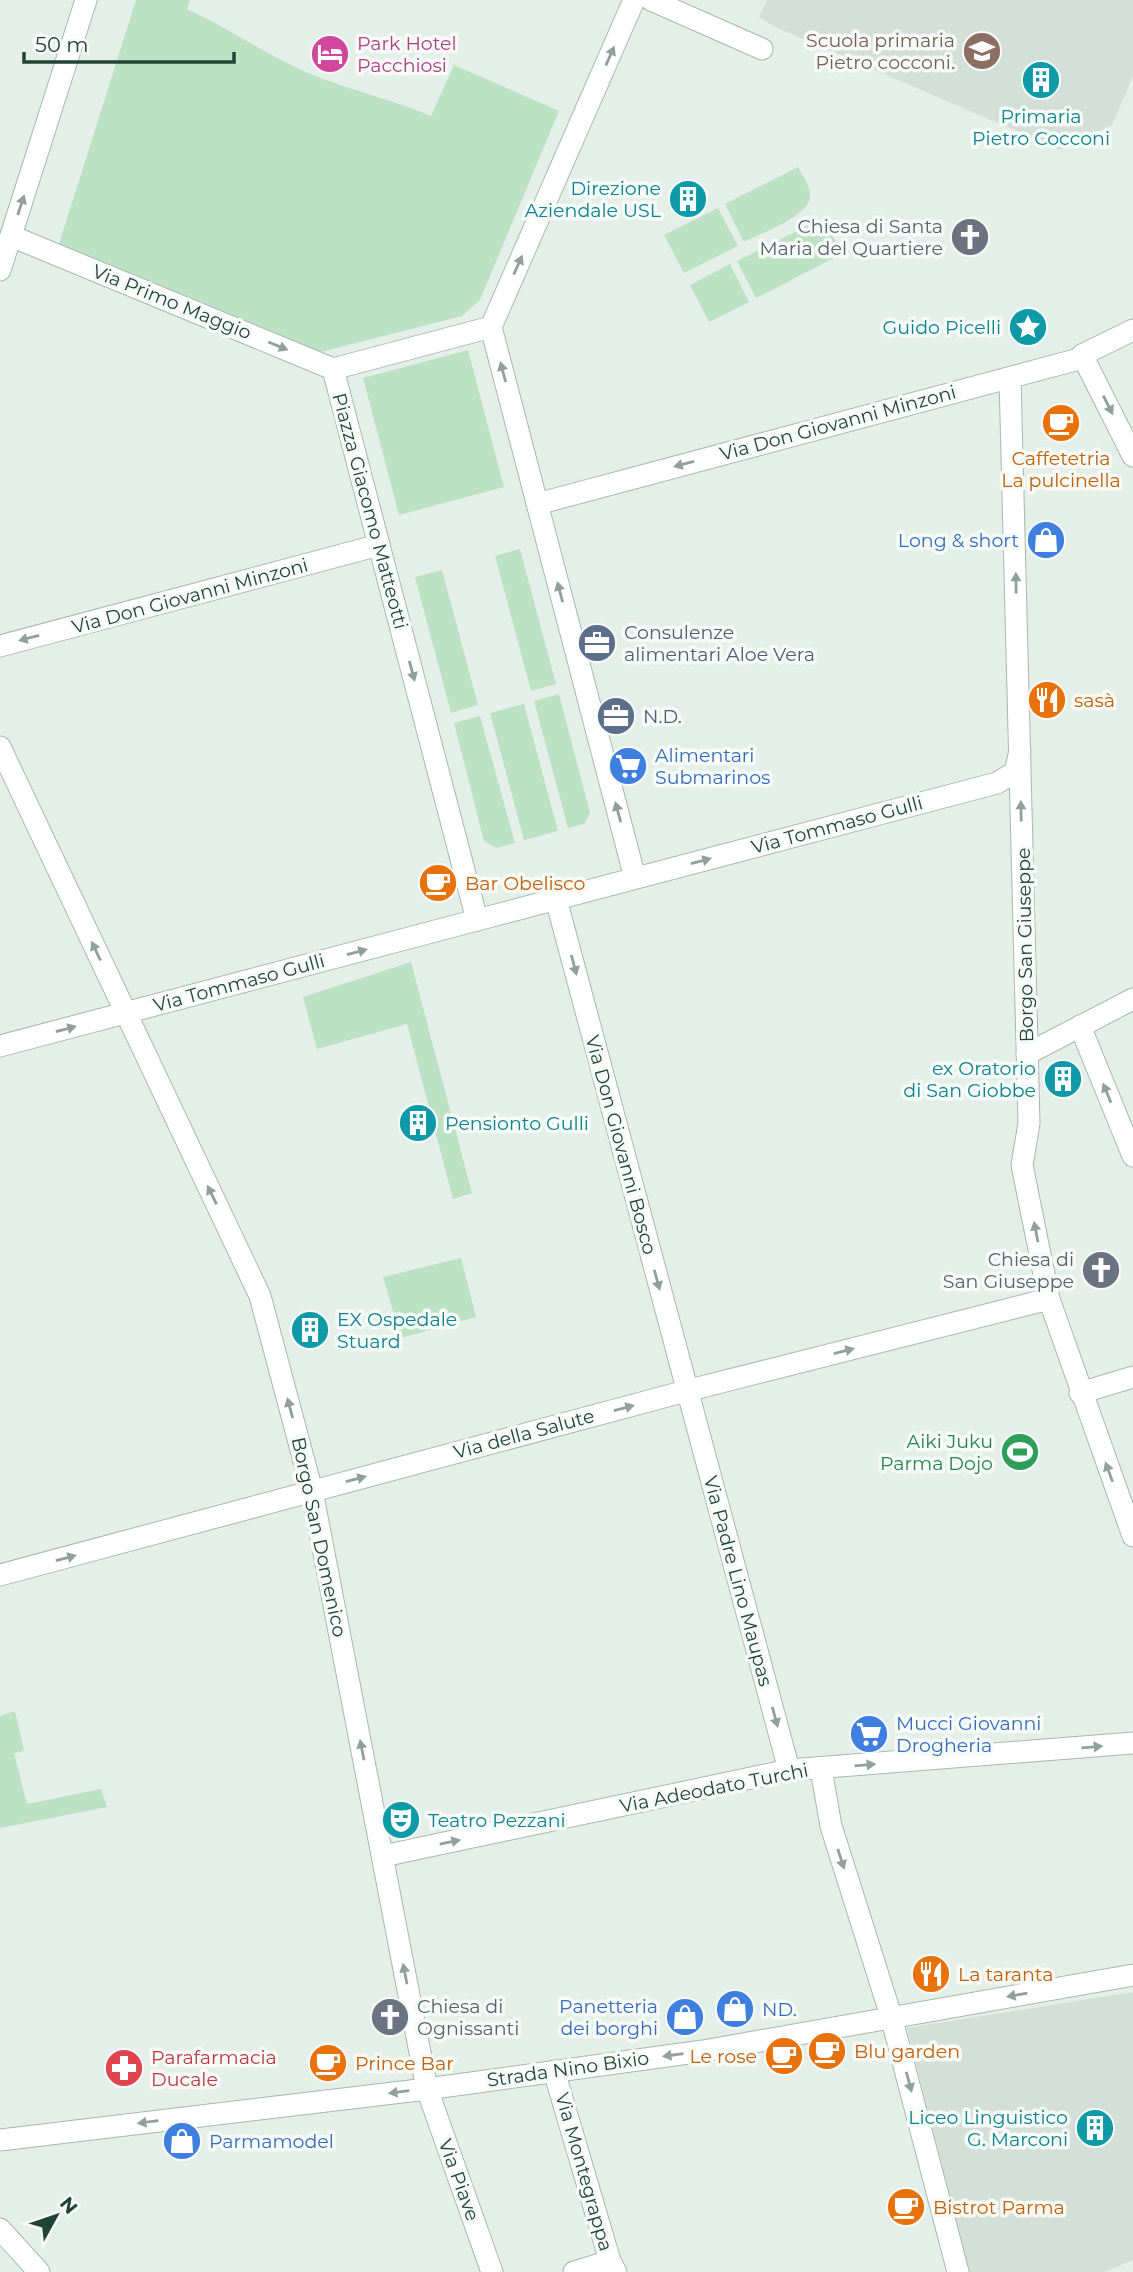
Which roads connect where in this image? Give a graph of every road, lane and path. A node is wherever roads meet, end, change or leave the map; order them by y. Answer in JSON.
{"nodes":[{"id":1,"x":86,"y":0,"type":"edge"},
{"id":2,"x":634,"y":0,"type":"edge"},
{"id":3,"x":651,"y":0,"type":"edge"},
{"id":4,"x":762,"y":49,"type":"dead end"},
{"id":5,"x":11,"y":236,"type":"junction"},
{"id":6,"x":0,"y":270,"type":"edge"},
{"id":7,"x":491,"y":327,"type":"junction"},
{"id":8,"x":1133,"y":330,"type":"edge"},
{"id":9,"x":1082,"y":355,"type":"junction"},
{"id":10,"x":333,"y":369,"type":"junction"},
{"id":11,"x":1010,"y":378,"type":"junction"},
{"id":12,"x":1133,"y":456,"type":"edge"},
{"id":13,"x":537,"y":504,"type":"junction"},
{"id":14,"x":379,"y":545,"type":"junction"},
{"id":15,"x":0,"y":646,"type":"edge"},
{"id":16,"x":0,"y":747,"type":"edge"},
{"id":17,"x":1020,"y":751,"type":"junction"},
{"id":18,"x":635,"y":878,"type":"junction"},
{"id":19,"x":556,"y":899,"type":"junction"},
{"id":20,"x":477,"y":920,"type":"junction"},
{"id":21,"x":1133,"y":999,"type":"edge"},
{"id":22,"x":125,"y":1013,"type":"junction"},
{"id":23,"x":1080,"y":1026,"type":"junction"},
{"id":24,"x":0,"y":1046,"type":"edge"},
{"id":25,"x":1027,"y":1054,"type":"junction"},
{"id":26,"x":1133,"y":1156,"type":"edge"},
{"id":27,"x":1049,"y":1299,"type":"junction"},
{"id":28,"x":1133,"y":1377,"type":"edge"},
{"id":29,"x":686,"y":1391,"type":"junction"},
{"id":30,"x":1080,"y":1393,"type":"junction"},
{"id":31,"x":312,"y":1491,"type":"junction"},
{"id":32,"x":1133,"y":1536,"type":"edge"},
{"id":33,"x":0,"y":1575,"type":"edge"},
{"id":34,"x":1133,"y":1743,"type":"edge"},
{"id":35,"x":821,"y":1769,"type":"junction"},
{"id":36,"x":789,"y":1770,"type":"junction"},
{"id":37,"x":383,"y":1856,"type":"junction"},
{"id":38,"x":1133,"y":1975,"type":"edge"},
{"id":39,"x":891,"y":2016,"type":"junction"},
{"id":40,"x":554,"y":2071,"type":"junction"},
{"id":41,"x":426,"y":2089,"type":"junction"},
{"id":42,"x":0,"y":2140,"type":"edge"},
{"id":43,"x":0,"y":2229,"type":"edge"},
{"id":44,"x":613,"y":2267,"type":"edge"},
{"id":45,"x":39,"y":2272,"type":"edge"},
{"id":46,"x":492,"y":2272,"type":"edge"},
{"id":47,"x":574,"y":2272,"type":"edge"},
{"id":48,"x":958,"y":2272,"type":"edge"}],
"edges":[{"from":5,"to":1,"type":"street","one_way":true},
{"from":7,"to":2,"type":"street","one_way":true},
{"from":3,"to":4,"type":"street"},
{"from":5,"to":6,"type":"street"},
{"from":5,"to":10,"type":"street","name":"Via Primo Maggio","one_way":true},
{"from":7,"to":10,"type":"street","name":"Piazza Giacomo Matteotti"},
{"from":13,"to":7,"type":"street","one_way":true},
{"from":8,"to":9,"type":"street","name":"Via Don Giovanni Minzoni"},
{"from":9,"to":11,"type":"street","name":"Via Don Giovanni Minzoni"},
{"from":9,"to":12,"type":"street","one_way":true},
{"from":10,"to":14,"type":"street","name":"Piazza Giacomo Matteotti"},
{"from":11,"to":13,"type":"street","name":"Via Don Giovanni Minzoni","one_way":true},
{"from":17,"to":11,"type":"street","name":"Borgo San Giuseppe","one_way":true},
{"from":18,"to":13,"type":"street","one_way":true},
{"from":14,"to":15,"type":"street","name":"Via Don Giovanni Minzoni","one_way":true},
{"from":14,"to":20,"type":"street","name":"Piazza Giacomo Matteotti","one_way":true},
{"from":22,"to":16,"type":"street","name":"Borgo San Domenico","one_way":true},
{"from":18,"to":17,"type":"street","name":"Via Tommaso Gulli","one_way":true},
{"from":25,"to":17,"type":"street","name":"Borgo San Giuseppe","one_way":true},
{"from":18,"to":19,"type":"street"},
{"from":19,"to":20,"type":"street"},
{"from":19,"to":29,"type":"street","name":"Via Don Giovanni Bosco","one_way":true},
{"from":22,"to":20,"type":"street","name":"Via Tommaso Gulli","one_way":true},
{"from":21,"to":23,"type":"street"},
{"from":24,"to":22,"type":"street","name":"Via Tommaso Gulli","one_way":true},
{"from":31,"to":22,"type":"street","name":"Borgo San Domenico","one_way":true},
{"from":23,"to":25,"type":"street"},
{"from":26,"to":23,"type":"street","one_way":true},
{"from":27,"to":25,"type":"street","name":"Borgo San Giuseppe","one_way":true},
{"from":29,"to":27,"type":"street","name":"Via della Salute","one_way":true},
{"from":27,"to":30,"type":"street","name":"Borgo San Giuseppe"},
{"from":28,"to":30,"type":"street"},
{"from":31,"to":29,"type":"street","name":"Via della Salute","one_way":true},
{"from":29,"to":36,"type":"street","name":"Via Padre Lino Maupas","one_way":true},
{"from":32,"to":30,"type":"street","name":"Borgo San Giuseppe","one_way":true},
{"from":33,"to":31,"type":"street","name":"Via della Salute","one_way":true},
{"from":37,"to":31,"type":"street","name":"Borgo San Domenico","one_way":true},
{"from":35,"to":34,"type":"street","name":"Via Adeodato Turchi","one_way":true},
{"from":35,"to":36,"type":"street","name":"Via Adeodato Turchi"},
{"from":35,"to":39,"type":"street","one_way":true},
{"from":37,"to":36,"type":"street","name":"Via Adeodato Turchi","one_way":true},
{"from":41,"to":37,"type":"street","name":"Borgo San Domenico","one_way":true},
{"from":38,"to":39,"type":"street","name":"Strada Nino Bixio","one_way":true},
{"from":39,"to":40,"type":"street","name":"Strada Nino Bixio","one_way":true},
{"from":39,"to":48,"type":"street","one_way":true},
{"from":40,"to":41,"type":"street","name":"Strada Nino Bixio"},
{"from":40,"to":44,"type":"street","name":"Via Montegrappa"},
{"from":41,"to":42,"type":"street","name":"Strada Nino Bixio","one_way":true},
{"from":41,"to":46,"type":"street","name":"Via Piave"},
{"from":43,"to":45,"type":"street"},
{"from":44,"to":47,"type":"street"}]}
